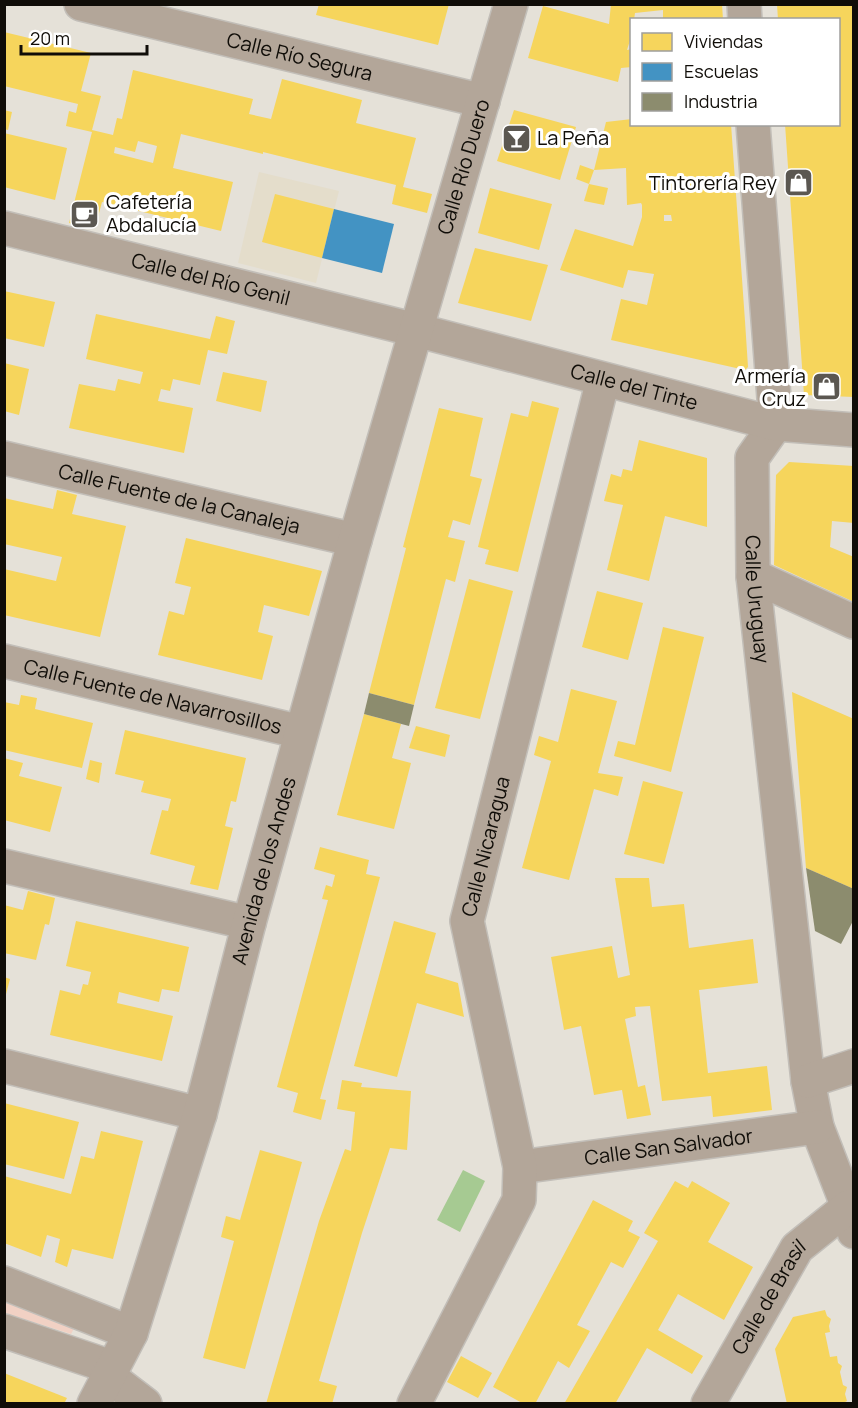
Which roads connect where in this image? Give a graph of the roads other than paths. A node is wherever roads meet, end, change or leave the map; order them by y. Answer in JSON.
{"nodes":[{"id":1,"x":81,"y":4,"type":"edge"},
{"id":2,"x":511,"y":4,"type":"edge"},
{"id":3,"x":483,"y":101,"type":"junction"},
{"id":4,"x":753,"y":126,"type":"edge"},
{"id":5,"x":4,"y":228,"type":"edge"},
{"id":6,"x":416,"y":330,"type":"junction"},
{"id":7,"x":603,"y":380,"type":"junction"},
{"id":8,"x":776,"y":424,"type":"junction"},
{"id":9,"x":854,"y":429,"type":"edge"},
{"id":10,"x":4,"y":458,"type":"edge"},
{"id":11,"x":355,"y":540,"type":"junction"},
{"id":12,"x":753,"y":576,"type":"junction"},
{"id":13,"x":854,"y":622,"type":"edge"},
{"id":14,"x":4,"y":662,"type":"edge"},
{"id":15,"x":301,"y":732,"type":"junction"},
{"id":16,"x":4,"y":866,"type":"edge"},
{"id":17,"x":249,"y":923,"type":"junction"},
{"id":18,"x":4,"y":1066,"type":"edge"},
{"id":19,"x":854,"y":1066,"type":"edge"},
{"id":20,"x":808,"y":1081,"type":"junction"},
{"id":21,"x":200,"y":1114,"type":"junction"},
{"id":22,"x":818,"y":1127,"type":"junction"},
{"id":23,"x":520,"y":1167,"type":"junction"},
{"id":24,"x":851,"y":1219,"type":"edge"},
{"id":25,"x":4,"y":1283,"type":"edge"},
{"id":26,"x":4,"y":1331,"type":"edge"},
{"id":27,"x":131,"y":1333,"type":"junction"},
{"id":28,"x":104,"y":1382,"type":"edge"},
{"id":29,"x":145,"y":1404,"type":"edge"},
{"id":30,"x":414,"y":1404,"type":"edge"},
{"id":31,"x":708,"y":1404,"type":"edge"}],
"edges":[{"from":1,"to":3,"type":"street","name":"Calle Río Segura"},
{"from":2,"to":3,"type":"street","name":"Calle Río Duero"},
{"from":3,"to":6,"type":"street","name":"Calle Río Duero"},
{"from":4,"to":8,"type":"street"},
{"from":5,"to":6,"type":"street","name":"Calle del Río Genil"},
{"from":6,"to":7,"type":"street","name":"Calle del Tinte"},
{"from":6,"to":11,"type":"street","name":"Avenida de los Andes"},
{"from":7,"to":8,"type":"street","name":"Calle del Tinte"},
{"from":7,"to":23,"type":"street","name":"Calle Nicaragua"},
{"from":8,"to":9,"type":"street","name":"Calle del Tinte"},
{"from":8,"to":12,"type":"street","name":"Calle Uruguay"},
{"from":10,"to":11,"type":"street","name":"Calle Fuente de la Canaleja"},
{"from":11,"to":15,"type":"street","name":"Avenida de los Andes"},
{"from":12,"to":13,"type":"street"},
{"from":12,"to":20,"type":"street","name":"Calle Uruguay"},
{"from":14,"to":15,"type":"street","name":"Calle Fuente de Navarrosillos"},
{"from":15,"to":17,"type":"street","name":"Avenida de los Andes"},
{"from":16,"to":17,"type":"street"},
{"from":17,"to":21,"type":"street","name":"Avenida de los Andes"},
{"from":18,"to":21,"type":"street"},
{"from":19,"to":20,"type":"street"},
{"from":20,"to":22,"type":"street","name":"Calle Uruguay"},
{"from":21,"to":27,"type":"street","name":"Avenida de los Andes"},
{"from":22,"to":23,"type":"street","name":"Calle San Salvador"},
{"from":22,"to":24,"type":"street","name":"Calle Uruguay"},
{"from":23,"to":30,"type":"street","name":"Calle Nicaragua"},
{"from":24,"to":31,"type":"street","name":"Calle de Brasil"},
{"from":25,"to":27,"type":"street"},
{"from":26,"to":28,"type":"street"},
{"from":27,"to":28,"type":"street","name":"Avenida de los Andes"},
{"from":28,"to":29,"type":"street"}]}
